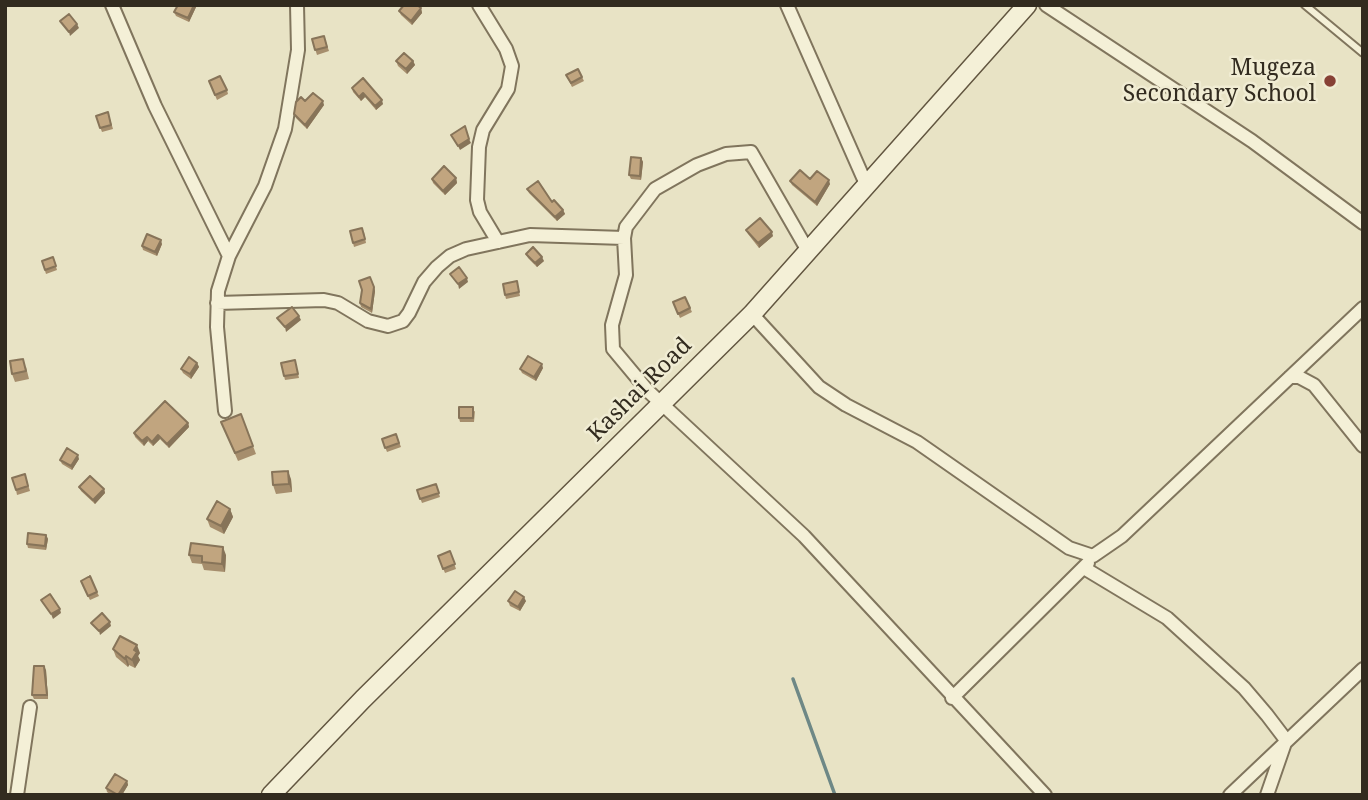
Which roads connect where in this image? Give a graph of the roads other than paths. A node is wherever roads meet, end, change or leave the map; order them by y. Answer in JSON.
{"nodes":[{"id":1,"x":112,"y":5,"type":"edge"},
{"id":2,"x":297,"y":5,"type":"edge"},
{"id":3,"x":479,"y":5,"type":"edge"},
{"id":4,"x":787,"y":5,"type":"edge"},
{"id":5,"x":1027,"y":5,"type":"edge"},
{"id":6,"x":1046,"y":5,"type":"edge"},
{"id":7,"x":1305,"y":5,"type":"edge"},
{"id":8,"x":1363,"y":53,"type":"edge"},
{"id":9,"x":866,"y":184,"type":"junction"},
{"id":10,"x":1363,"y":223,"type":"edge"},
{"id":11,"x":624,"y":238,"type":"junction"},
{"id":12,"x":498,"y":242,"type":"junction"},
{"id":13,"x":808,"y":251,"type":"junction"},
{"id":14,"x":229,"y":256,"type":"junction"},
{"id":15,"x":218,"y":303,"type":"junction"},
{"id":16,"x":1363,"y":308,"type":"edge"},
{"id":17,"x":752,"y":314,"type":"junction"},
{"id":18,"x":1290,"y":377,"type":"junction"},
{"id":19,"x":660,"y":402,"type":"junction"},
{"id":20,"x":225,"y":411,"type":"dead end"},
{"id":21,"x":1363,"y":446,"type":"edge"},
{"id":22,"x":1093,"y":556,"type":"junction"},
{"id":23,"x":1084,"y":568,"type":"junction"},
{"id":24,"x":1361,"y":673,"type":"edge"},
{"id":25,"x":952,"y":698,"type":"junction"},
{"id":26,"x":30,"y":707,"type":"dead end"},
{"id":27,"x":1286,"y":740,"type":"junction"},
{"id":28,"x":1272,"y":793,"type":"edge"},
{"id":29,"x":17,"y":795,"type":"edge"},
{"id":30,"x":271,"y":795,"type":"edge"},
{"id":31,"x":1045,"y":795,"type":"edge"},
{"id":32,"x":1230,"y":795,"type":"edge"}],
"edges":[{"from":1,"to":14,"type":"street"},
{"from":2,"to":14,"type":"street"},
{"from":3,"to":12,"type":"street"},
{"from":4,"to":9,"type":"street"},
{"from":5,"to":9,"type":"street","name":"Kashai Road"},
{"from":6,"to":10,"type":"street"},
{"from":7,"to":8,"type":"lane"},
{"from":9,"to":13,"type":"street","name":"Kashai Road"},
{"from":11,"to":12,"type":"street"},
{"from":11,"to":13,"type":"street"},
{"from":11,"to":19,"type":"street"},
{"from":12,"to":15,"type":"street"},
{"from":13,"to":17,"type":"street","name":"Kashai Road"},
{"from":14,"to":15,"type":"street"},
{"from":15,"to":20,"type":"street"},
{"from":16,"to":18,"type":"street"},
{"from":17,"to":19,"type":"street","name":"Kashai Road"},
{"from":17,"to":22,"type":"street"},
{"from":18,"to":21,"type":"street"},
{"from":18,"to":22,"type":"street"},
{"from":19,"to":25,"type":"street"},
{"from":19,"to":30,"type":"street","name":"Kashai Road"},
{"from":22,"to":23,"type":"street"},
{"from":23,"to":25,"type":"street"},
{"from":23,"to":27,"type":"street"},
{"from":24,"to":27,"type":"street"},
{"from":25,"to":31,"type":"street"},
{"from":26,"to":29,"type":"street"},
{"from":27,"to":28,"type":"street"},
{"from":27,"to":32,"type":"street"}]}
